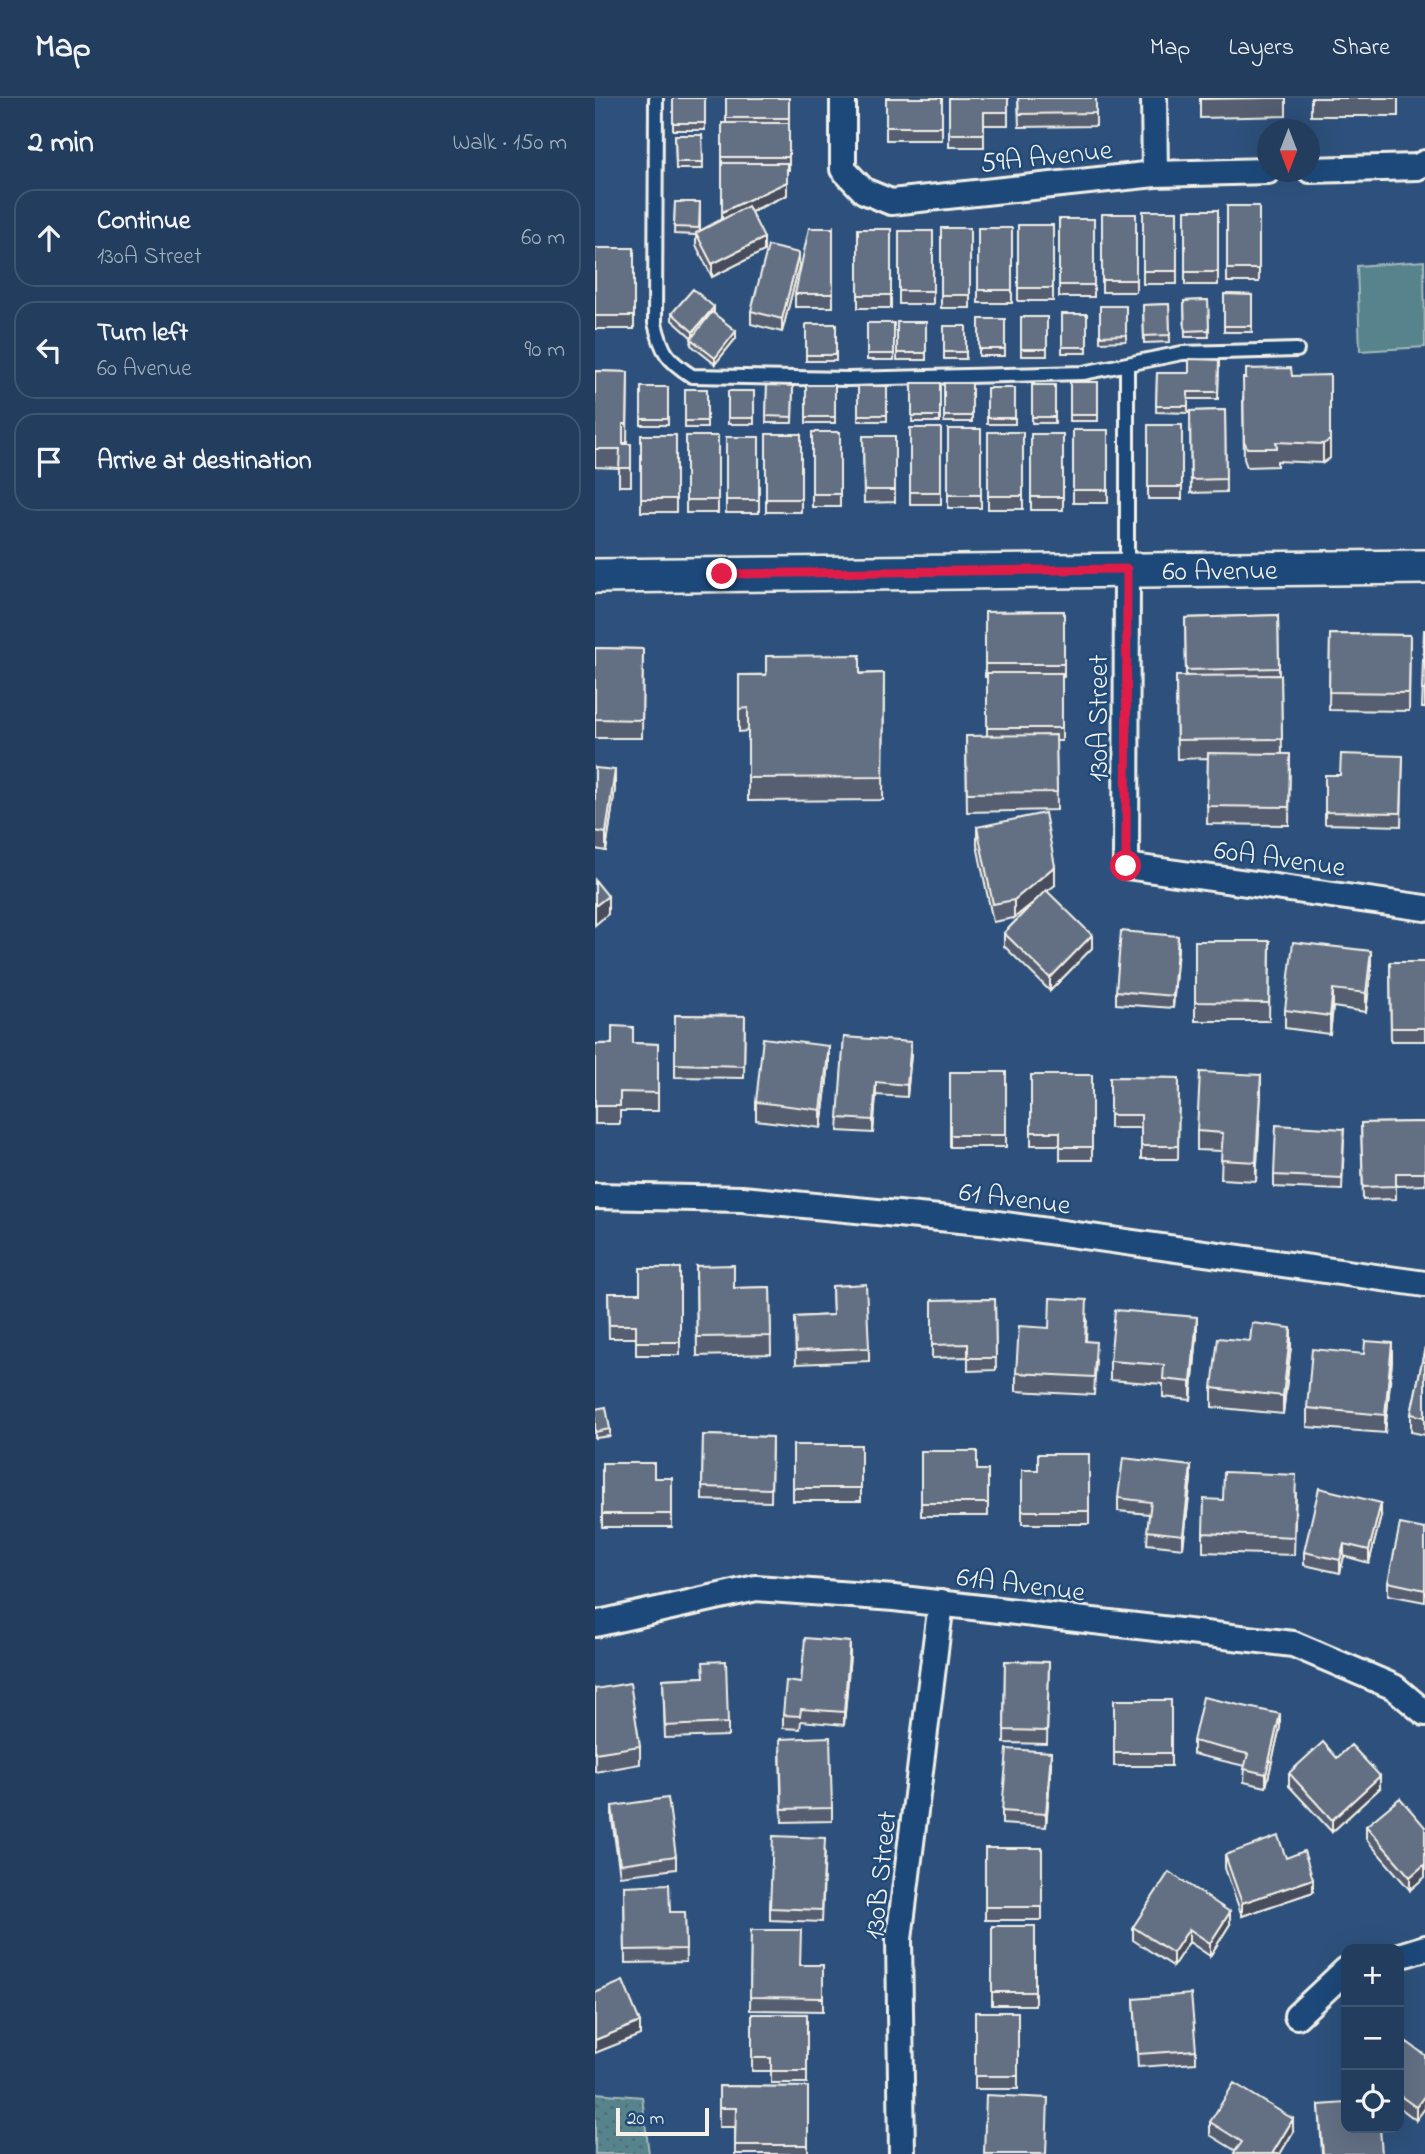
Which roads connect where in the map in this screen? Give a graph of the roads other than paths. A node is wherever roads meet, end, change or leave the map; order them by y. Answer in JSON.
{"nodes":[{"id":1,"x":656,"y":98,"type":"edge"},
{"id":2,"x":843,"y":98,"type":"edge"},
{"id":3,"x":1154,"y":98,"type":"edge"},
{"id":4,"x":1425,"y":163,"type":"edge"},
{"id":5,"x":1320,"y":170,"type":"edge"},
{"id":6,"x":1257,"y":171,"type":"edge"},
{"id":7,"x":1155,"y":174,"type":"junction"},
{"id":8,"x":1297,"y":350,"type":"dead end"},
{"id":9,"x":1127,"y":364,"type":"junction"},
{"id":10,"x":1425,"y":567,"type":"edge"},
{"id":11,"x":1127,"y":569,"type":"junction"},
{"id":12,"x":595,"y":576,"type":"edge"},
{"id":13,"x":1126,"y":866,"type":"joint"},
{"id":14,"x":1425,"y":908,"type":"edge"},
{"id":15,"x":595,"y":1196,"type":"edge"},
{"id":16,"x":1425,"y":1284,"type":"edge"},
{"id":17,"x":941,"y":1603,"type":"junction"},
{"id":18,"x":595,"y":1624,"type":"edge"},
{"id":19,"x":1425,"y":1713,"type":"edge"},
{"id":20,"x":1425,"y":1948,"type":"edge"},
{"id":21,"x":1404,"y":1954,"type":"edge"},
{"id":22,"x":1341,"y":1975,"type":"edge"},
{"id":23,"x":1297,"y":2016,"type":"dead end"},
{"id":24,"x":902,"y":2154,"type":"edge"}],
"edges":[{"from":1,"to":9,"type":"lane"},
{"from":2,"to":7,"type":"street","name":"59A Avenue"},
{"from":3,"to":7,"type":"street"},
{"from":4,"to":5,"type":"street"},
{"from":6,"to":7,"type":"street","name":"59A Avenue"},
{"from":8,"to":9,"type":"lane"},
{"from":9,"to":11,"type":"lane"},
{"from":10,"to":11,"type":"street","name":"60 Avenue"},
{"from":11,"to":12,"type":"street","name":"60 Avenue"},
{"from":11,"to":13,"type":"street","name":"130A Street"},
{"from":13,"to":14,"type":"street","name":"60A Avenue"},
{"from":15,"to":16,"type":"street","name":"61 Avenue"},
{"from":17,"to":18,"type":"street","name":"61A Avenue"},
{"from":17,"to":19,"type":"street","name":"61A Avenue"},
{"from":17,"to":24,"type":"street","name":"130B Street"},
{"from":20,"to":21,"type":"street"},
{"from":22,"to":23,"type":"street"}]}
